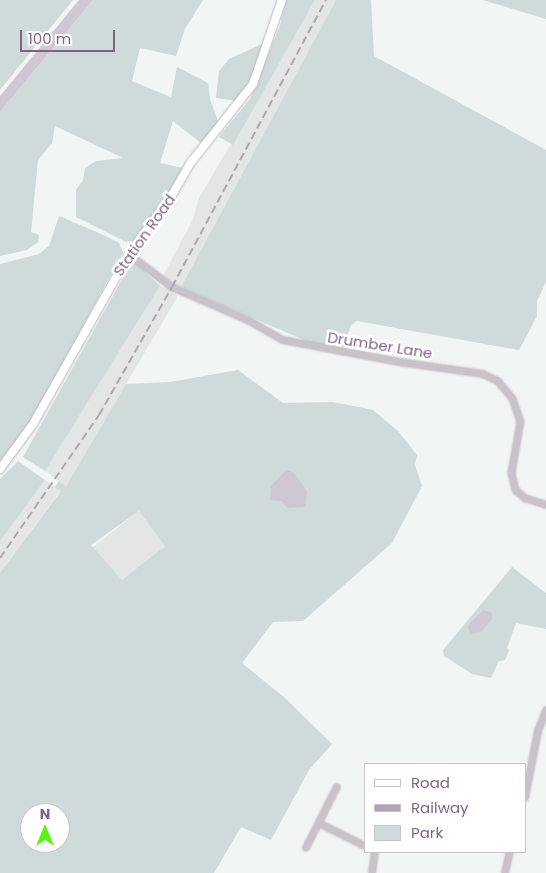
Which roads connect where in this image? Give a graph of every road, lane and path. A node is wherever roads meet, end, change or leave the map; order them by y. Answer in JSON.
{"nodes":[{"id":1,"x":282,"y":0,"type":"edge"},
{"id":2,"x":129,"y":254,"type":"junction"},
{"id":3,"x":0,"y":469,"type":"edge"},
{"id":4,"x":546,"y":505,"type":"edge"},
{"id":5,"x":546,"y":710,"type":"edge"},
{"id":6,"x":337,"y":787,"type":"dead end"},
{"id":7,"x":526,"y":793,"type":"edge"},
{"id":8,"x":319,"y":823,"type":"junction"},
{"id":9,"x":364,"y":846,"type":"edge"},
{"id":10,"x":306,"y":848,"type":"dead end"},
{"id":11,"x":375,"y":853,"type":"edge"},
{"id":12,"x":510,"y":853,"type":"edge"},
{"id":13,"x":372,"y":873,"type":"edge"},
{"id":14,"x":505,"y":873,"type":"edge"}],
"edges":[{"from":1,"to":2,"type":"street","name":"Station Road"},
{"from":2,"to":3,"type":"street","name":"Station Road"},
{"from":2,"to":4,"type":"street","name":"Drumber Lane"},
{"from":5,"to":7,"type":"street"},
{"from":6,"to":8,"type":"street"},
{"from":8,"to":9,"type":"street"},
{"from":8,"to":10,"type":"street"},
{"from":11,"to":13,"type":"street"},
{"from":12,"to":14,"type":"street"}]}
